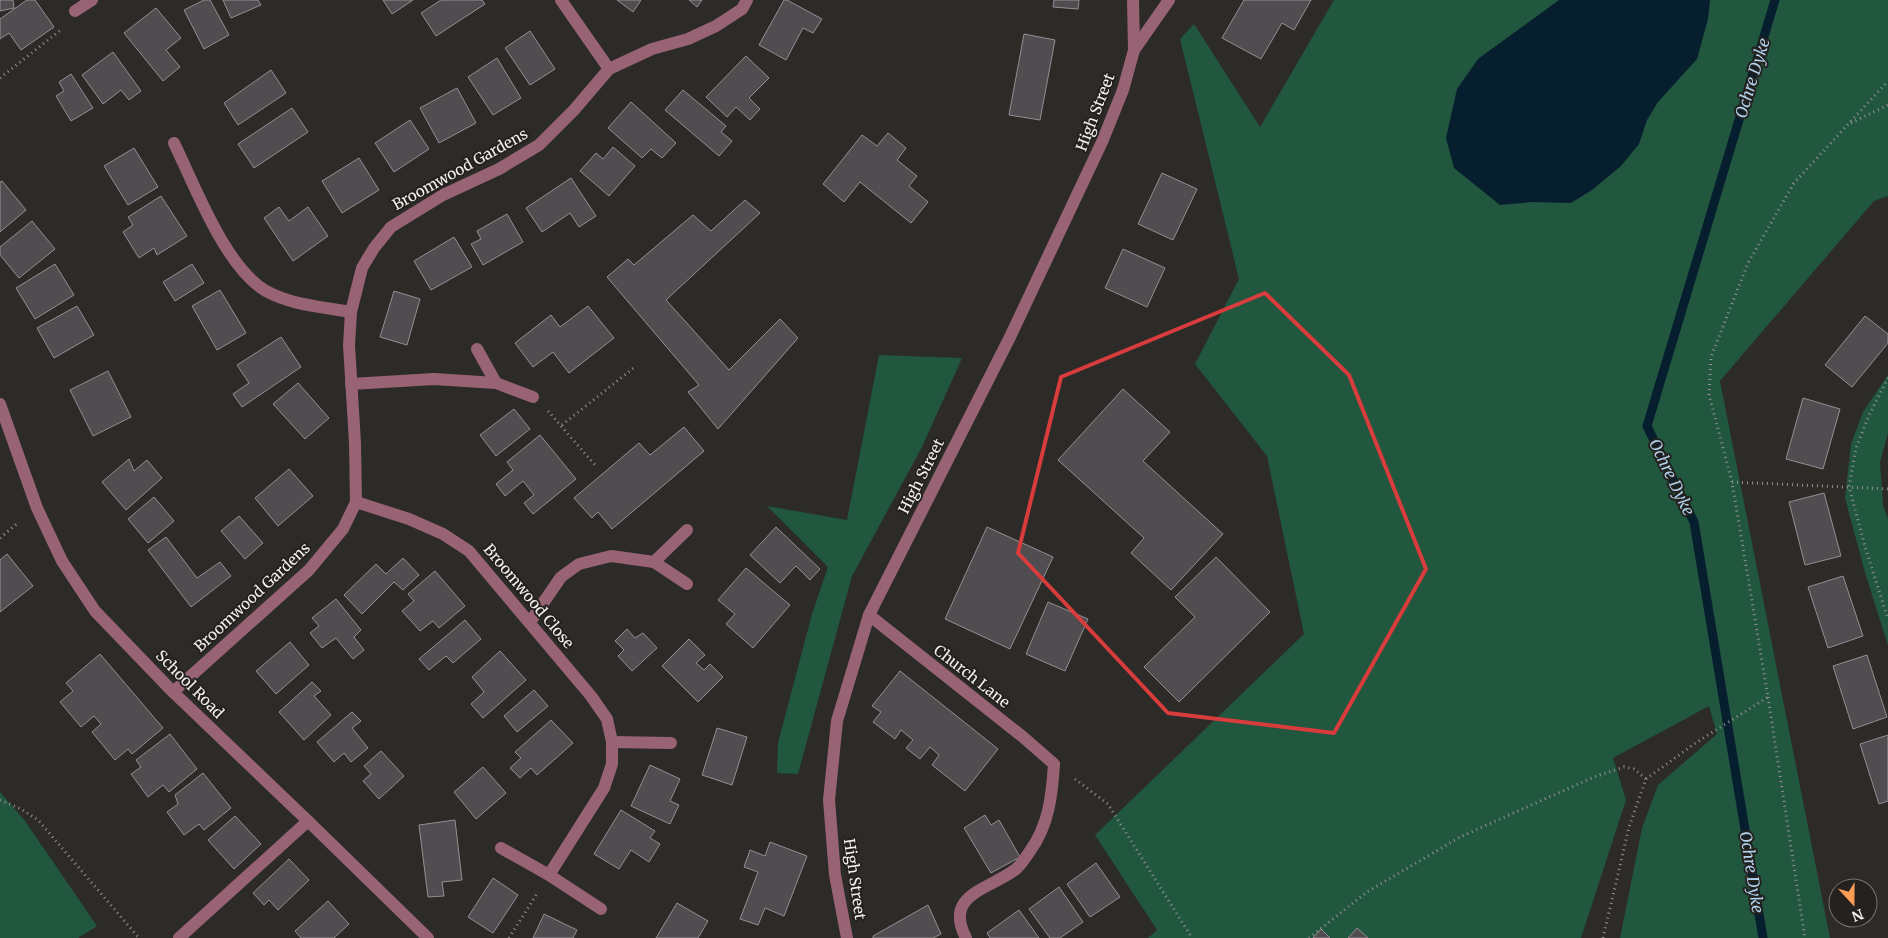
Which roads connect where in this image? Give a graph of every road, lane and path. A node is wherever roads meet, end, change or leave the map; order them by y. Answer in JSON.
{"nodes":[{"id":1,"x":92,"y":0,"type":"edge"},
{"id":2,"x":560,"y":0,"type":"edge"},
{"id":3,"x":747,"y":0,"type":"edge"},
{"id":4,"x":1133,"y":0,"type":"edge"},
{"id":5,"x":1169,"y":0,"type":"edge"},
{"id":6,"x":75,"y":11,"type":"joint"},
{"id":7,"x":1134,"y":50,"type":"junction"},
{"id":8,"x":609,"y":69,"type":"junction"},
{"id":9,"x":0,"y":78,"type":"edge"},
{"id":10,"x":1888,"y":80,"type":"edge"},
{"id":11,"x":1888,"y":105,"type":"edge"},
{"id":12,"x":1848,"y":124,"type":"junction"},
{"id":13,"x":174,"y":144,"type":"dead end"},
{"id":14,"x":351,"y":312,"type":"junction"},
{"id":15,"x":478,"y":349,"type":"dead end"},
{"id":16,"x":636,"y":366,"type":"dead end"},
{"id":17,"x":1888,"y":378,"type":"edge"},
{"id":18,"x":496,"y":383,"type":"junction"},
{"id":19,"x":351,"y":384,"type":"junction"},
{"id":20,"x":533,"y":397,"type":"joint"},
{"id":21,"x":0,"y":404,"type":"edge"},
{"id":22,"x":562,"y":425,"type":"junction"},
{"id":23,"x":595,"y":465,"type":"dead end"},
{"id":24,"x":1732,"y":482,"type":"junction"},
{"id":25,"x":1850,"y":487,"type":"junction"},
{"id":26,"x":1888,"y":489,"type":"edge"},
{"id":27,"x":356,"y":502,"type":"junction"},
{"id":28,"x":687,"y":530,"type":"dead end"},
{"id":29,"x":654,"y":562,"type":"junction"},
{"id":30,"x":687,"y":584,"type":"dead end"},
{"id":31,"x":870,"y":615,"type":"junction"},
{"id":32,"x":1888,"y":619,"type":"edge"},
{"id":33,"x":530,"y":622,"type":"junction"},
{"id":34,"x":172,"y":692,"type":"junction"},
{"id":35,"x":1768,"y":697,"type":"junction"},
{"id":36,"x":612,"y":742,"type":"junction"},
{"id":37,"x":671,"y":743,"type":"dead end"},
{"id":38,"x":1054,"y":764,"type":"junction"},
{"id":39,"x":1646,"y":779,"type":"junction"},
{"id":40,"x":1,"y":800,"type":"edge"},
{"id":41,"x":308,"y":821,"type":"junction"},
{"id":42,"x":501,"y":848,"type":"dead end"},
{"id":43,"x":549,"y":875,"type":"junction"},
{"id":44,"x":601,"y":909,"type":"dead end"},
{"id":45,"x":139,"y":938,"type":"edge"},
{"id":46,"x":179,"y":938,"type":"edge"},
{"id":47,"x":428,"y":938,"type":"edge"},
{"id":48,"x":509,"y":938,"type":"edge"},
{"id":49,"x":847,"y":938,"type":"edge"},
{"id":50,"x":966,"y":938,"type":"edge"},
{"id":51,"x":1192,"y":938,"type":"edge"},
{"id":52,"x":1308,"y":938,"type":"edge"},
{"id":53,"x":1603,"y":938,"type":"edge"},
{"id":54,"x":1804,"y":938,"type":"edge"}],
"edges":[{"from":1,"to":6,"type":"street"},
{"from":2,"to":8,"type":"street"},
{"from":3,"to":8,"type":"street","name":"Broomwood Gardens"},
{"from":4,"to":7,"type":"street"},
{"from":5,"to":7,"type":"street"},
{"from":6,"to":9,"type":"path"},
{"from":7,"to":31,"type":"street","name":"High Street"},
{"from":8,"to":14,"type":"street","name":"Broomwood Gardens"},
{"from":10,"to":12,"type":"path"},
{"from":11,"to":12,"type":"path"},
{"from":12,"to":24,"type":"path"},
{"from":13,"to":14,"type":"street"},
{"from":14,"to":19,"type":"street","name":"Broomwood Gardens"},
{"from":15,"to":18,"type":"street"},
{"from":16,"to":22,"type":"path"},
{"from":17,"to":25,"type":"path"},
{"from":18,"to":19,"type":"street"},
{"from":18,"to":20,"type":"street"},
{"from":19,"to":27,"type":"street","name":"Broomwood Gardens"},
{"from":20,"to":22,"type":"path"},
{"from":21,"to":34,"type":"street","name":"School Road"},
{"from":22,"to":23,"type":"path"},
{"from":24,"to":25,"type":"path"},
{"from":24,"to":35,"type":"path"},
{"from":25,"to":26,"type":"path"},
{"from":25,"to":32,"type":"path"},
{"from":27,"to":33,"type":"street","name":"Broomwood Close"},
{"from":27,"to":34,"type":"street","name":"Broomwood Gardens"},
{"from":28,"to":29,"type":"street"},
{"from":29,"to":30,"type":"street"},
{"from":29,"to":33,"type":"street"},
{"from":31,"to":38,"type":"street","name":"Church Lane"},
{"from":31,"to":49,"type":"street","name":"High Street"},
{"from":33,"to":36,"type":"street","name":"Broomwood Close"},
{"from":34,"to":41,"type":"street","name":"School Road"},
{"from":35,"to":39,"type":"path"},
{"from":35,"to":54,"type":"path"},
{"from":36,"to":37,"type":"street"},
{"from":36,"to":43,"type":"street","name":"Broomwood Close"},
{"from":38,"to":50,"type":"street"},
{"from":38,"to":51,"type":"path"},
{"from":39,"to":52,"type":"path"},
{"from":39,"to":53,"type":"path"},
{"from":40,"to":45,"type":"path"},
{"from":41,"to":46,"type":"street"},
{"from":41,"to":47,"type":"street","name":"School Road"},
{"from":42,"to":43,"type":"street"},
{"from":43,"to":44,"type":"street"},
{"from":43,"to":48,"type":"path"}]}
